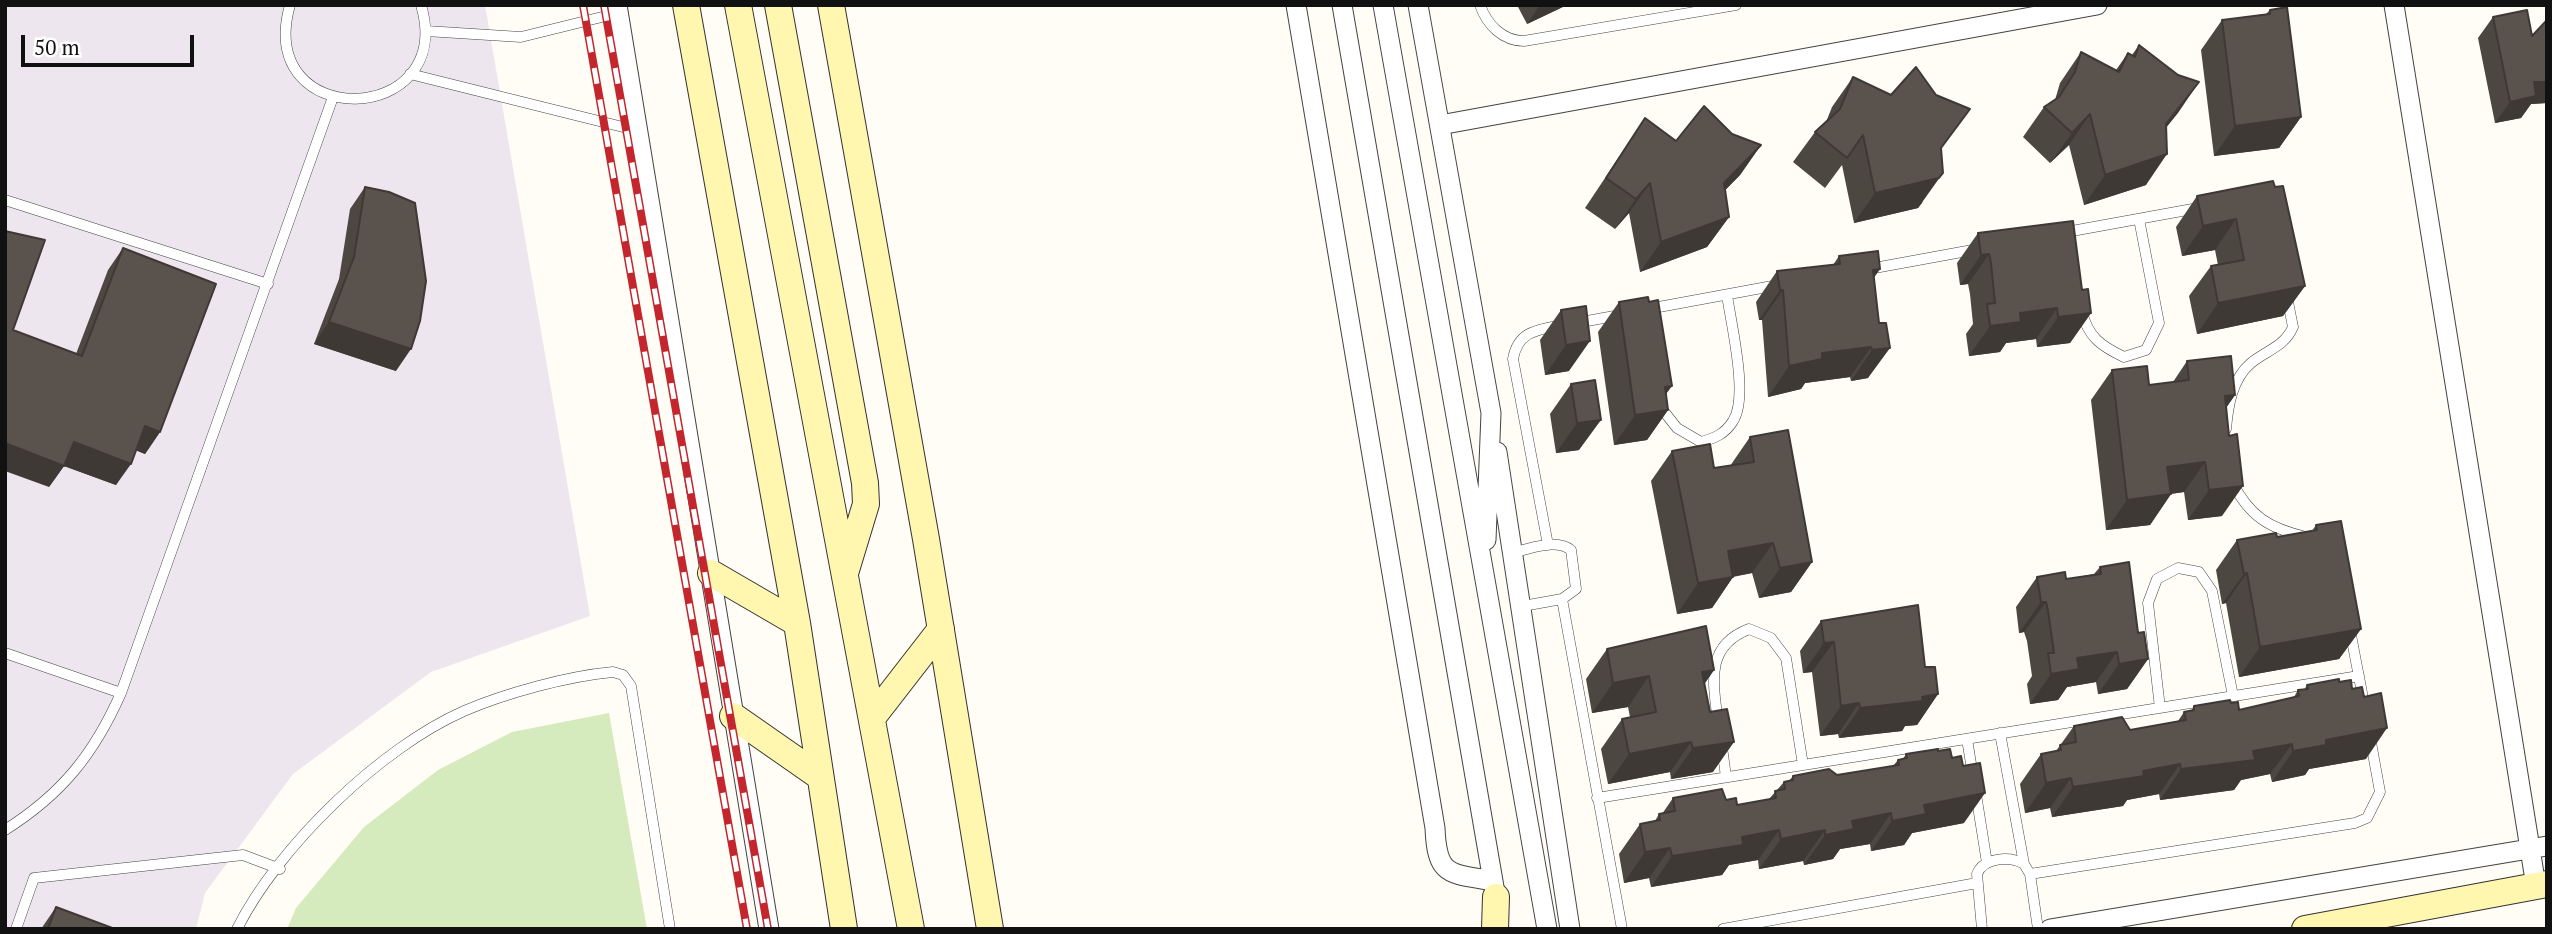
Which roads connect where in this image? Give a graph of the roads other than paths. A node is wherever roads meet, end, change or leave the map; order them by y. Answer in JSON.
{"nodes":[{"id":1,"x":290,"y":5,"type":"edge"},
{"id":2,"x":421,"y":5,"type":"edge"},
{"id":3,"x":686,"y":5,"type":"edge"},
{"id":4,"x":738,"y":5,"type":"edge"},
{"id":5,"x":778,"y":5,"type":"edge"},
{"id":6,"x":831,"y":5,"type":"edge"},
{"id":7,"x":1296,"y":5,"type":"edge"},
{"id":8,"x":1342,"y":5,"type":"edge"},
{"id":9,"x":1383,"y":5,"type":"edge"},
{"id":10,"x":1418,"y":5,"type":"edge"},
{"id":11,"x":1480,"y":5,"type":"edge"},
{"id":12,"x":1736,"y":5,"type":"edge"},
{"id":13,"x":2098,"y":5,"type":"edge"},
{"id":14,"x":2394,"y":5,"type":"edge"},
{"id":15,"x":618,"y":9,"type":"edge"},
{"id":16,"x":426,"y":31,"type":"junction"},
{"id":17,"x":410,"y":74,"type":"junction"},
{"id":18,"x":333,"y":97,"type":"junction"},
{"id":19,"x":1440,"y":125,"type":"junction"},
{"id":20,"x":639,"y":131,"type":"junction"},
{"id":21,"x":5,"y":200,"type":"edge"},
{"id":22,"x":2205,"y":207,"type":"edge"},
{"id":23,"x":2139,"y":219,"type":"junction"},
{"id":24,"x":2064,"y":233,"type":"junction"},
{"id":25,"x":2050,"y":235,"type":"edge"},
{"id":26,"x":2067,"y":245,"type":"edge"},
{"id":27,"x":1983,"y":248,"type":"edge"},
{"id":28,"x":1862,"y":270,"type":"edge"},
{"id":29,"x":1795,"y":282,"type":"edge"},
{"id":30,"x":268,"y":284,"type":"junction"},
{"id":31,"x":2285,"y":286,"type":"edge"},
{"id":32,"x":1727,"y":295,"type":"junction"},
{"id":33,"x":2081,"y":305,"type":"edge"},
{"id":34,"x":1629,"y":313,"type":"edge"},
{"id":35,"x":1644,"y":324,"type":"edge"},
{"id":36,"x":1656,"y":392,"type":"edge"},
{"id":37,"x":1491,"y":413,"type":"junction"},
{"id":38,"x":2225,"y":440,"type":"edge"},
{"id":39,"x":2229,"y":470,"type":"edge"},
{"id":40,"x":2319,"y":540,"type":"edge"},
{"id":41,"x":1548,"y":545,"type":"junction"},
{"id":42,"x":1514,"y":552,"type":"junction"},
{"id":43,"x":711,"y":573,"type":"junction"},
{"id":44,"x":845,"y":574,"type":"junction"},
{"id":45,"x":1484,"y":576,"type":"junction"},
{"id":46,"x":1562,"y":599,"type":"junction"},
{"id":47,"x":1523,"y":606,"type":"junction"},
{"id":48,"x":797,"y":623,"type":"junction"},
{"id":49,"x":2349,"y":623,"type":"edge"},
{"id":50,"x":941,"y":629,"type":"junction"},
{"id":51,"x":5,"y":653,"type":"edge"},
{"id":52,"x":2359,"y":676,"type":"junction"},
{"id":53,"x":121,"y":693,"type":"junction"},
{"id":54,"x":2233,"y":696,"type":"junction"},
{"id":55,"x":2160,"y":708,"type":"junction"},
{"id":56,"x":2366,"y":715,"type":"edge"},
{"id":57,"x":733,"y":716,"type":"junction"},
{"id":58,"x":872,"y":718,"type":"junction"},
{"id":59,"x":2368,"y":727,"type":"edge"},
{"id":60,"x":2000,"y":733,"type":"junction"},
{"id":61,"x":1967,"y":739,"type":"junction"},
{"id":62,"x":1803,"y":765,"type":"junction"},
{"id":63,"x":819,"y":776,"type":"junction"},
{"id":64,"x":1726,"y":778,"type":"junction"},
{"id":65,"x":1597,"y":798,"type":"junction"},
{"id":66,"x":5,"y":830,"type":"edge"},
{"id":67,"x":2537,"y":847,"type":"edge"},
{"id":68,"x":1987,"y":863,"type":"junction"},
{"id":69,"x":2024,"y":864,"type":"junction"},
{"id":70,"x":278,"y":869,"type":"junction"},
{"id":71,"x":2030,"y":874,"type":"junction"},
{"id":72,"x":1976,"y":883,"type":"junction"},
{"id":73,"x":2541,"y":885,"type":"edge"},
{"id":74,"x":1494,"y":889,"type":"junction"},
{"id":75,"x":2075,"y":927,"type":"edge"},
{"id":76,"x":16,"y":929,"type":"edge"},
{"id":77,"x":237,"y":929,"type":"edge"},
{"id":78,"x":670,"y":929,"type":"edge"},
{"id":79,"x":769,"y":929,"type":"edge"},
{"id":80,"x":844,"y":929,"type":"edge"},
{"id":81,"x":911,"y":929,"type":"edge"},
{"id":82,"x":990,"y":929,"type":"edge"},
{"id":83,"x":1494,"y":929,"type":"edge"},
{"id":84,"x":1501,"y":929,"type":"edge"},
{"id":85,"x":1547,"y":929,"type":"edge"},
{"id":86,"x":1570,"y":929,"type":"edge"},
{"id":87,"x":1622,"y":929,"type":"edge"},
{"id":88,"x":1723,"y":929,"type":"edge"},
{"id":89,"x":1982,"y":929,"type":"edge"},
{"id":90,"x":2038,"y":929,"type":"edge"},
{"id":91,"x":2050,"y":929,"type":"edge"},
{"id":92,"x":2305,"y":929,"type":"edge"}],
"edges":[{"from":1,"to":18,"type":"lane"},
{"from":2,"to":16,"type":"lane"},
{"from":3,"to":48,"type":"street"},
{"from":4,"to":44,"type":"street"},
{"from":5,"to":44,"type":"street"},
{"from":6,"to":50,"type":"street"},
{"from":7,"to":74,"type":"street"},
{"from":8,"to":74,"type":"street"},
{"from":9,"to":45,"type":"street"},
{"from":10,"to":19,"type":"street"},
{"from":11,"to":12,"type":"lane"},
{"from":13,"to":19,"type":"street"},
{"from":14,"to":67,"type":"street"},
{"from":15,"to":16,"type":"lane"},
{"from":15,"to":20,"type":"street"},
{"from":16,"to":17,"type":"lane"},
{"from":17,"to":18,"type":"lane"},
{"from":17,"to":20,"type":"lane"},
{"from":18,"to":30,"type":"lane"},
{"from":19,"to":37,"type":"street"},
{"from":20,"to":43,"type":"street"},
{"from":21,"to":30,"type":"lane"},
{"from":22,"to":23,"type":"lane"},
{"from":23,"to":24,"type":"lane"},
{"from":23,"to":33,"type":"lane"},
{"from":24,"to":25,"type":"lane"},
{"from":24,"to":26,"type":"lane"},
{"from":27,"to":28,"type":"lane"},
{"from":29,"to":32,"type":"lane"},
{"from":30,"to":53,"type":"lane"},
{"from":31,"to":38,"type":"lane"},
{"from":32,"to":35,"type":"lane"},
{"from":32,"to":36,"type":"lane"},
{"from":34,"to":41,"type":"lane"},
{"from":37,"to":42,"type":"street"},
{"from":37,"to":45,"type":"street"},
{"from":39,"to":40,"type":"lane"},
{"from":41,"to":42,"type":"lane"},
{"from":41,"to":46,"type":"lane"},
{"from":42,"to":47,"type":"street"},
{"from":43,"to":48,"type":"street"},
{"from":43,"to":57,"type":"street"},
{"from":44,"to":58,"type":"street"},
{"from":45,"to":85,"type":"street"},
{"from":46,"to":47,"type":"lane"},
{"from":46,"to":65,"type":"lane"},
{"from":47,"to":86,"type":"street"},
{"from":48,"to":63,"type":"street"},
{"from":49,"to":52,"type":"lane"},
{"from":50,"to":58,"type":"street"},
{"from":50,"to":82,"type":"street"},
{"from":51,"to":53,"type":"lane"},
{"from":52,"to":54,"type":"lane"},
{"from":52,"to":56,"type":"lane"},
{"from":53,"to":66,"type":"lane"},
{"from":54,"to":55,"type":"lane"},
{"from":54,"to":55,"type":"lane"},
{"from":55,"to":60,"type":"lane"},
{"from":57,"to":63,"type":"street"},
{"from":57,"to":79,"type":"street"},
{"from":58,"to":81,"type":"street"},
{"from":59,"to":71,"type":"lane"},
{"from":60,"to":61,"type":"lane"},
{"from":60,"to":69,"type":"lane"},
{"from":61,"to":62,"type":"lane"},
{"from":61,"to":68,"type":"lane"},
{"from":62,"to":64,"type":"lane"},
{"from":62,"to":64,"type":"lane"},
{"from":63,"to":80,"type":"street"},
{"from":64,"to":65,"type":"lane"},
{"from":65,"to":87,"type":"lane"},
{"from":67,"to":73,"type":"street"},
{"from":67,"to":75,"type":"street"},
{"from":68,"to":69,"type":"lane"},
{"from":68,"to":72,"type":"lane"},
{"from":69,"to":71,"type":"lane"},
{"from":70,"to":76,"type":"lane"},
{"from":70,"to":77,"type":"lane"},
{"from":70,"to":78,"type":"lane"},
{"from":71,"to":90,"type":"lane"},
{"from":72,"to":88,"type":"lane"},
{"from":72,"to":89,"type":"lane"},
{"from":73,"to":92,"type":"street"},
{"from":74,"to":83,"type":"street"},
{"from":74,"to":84,"type":"street"},
{"from":75,"to":91,"type":"street"}]}
